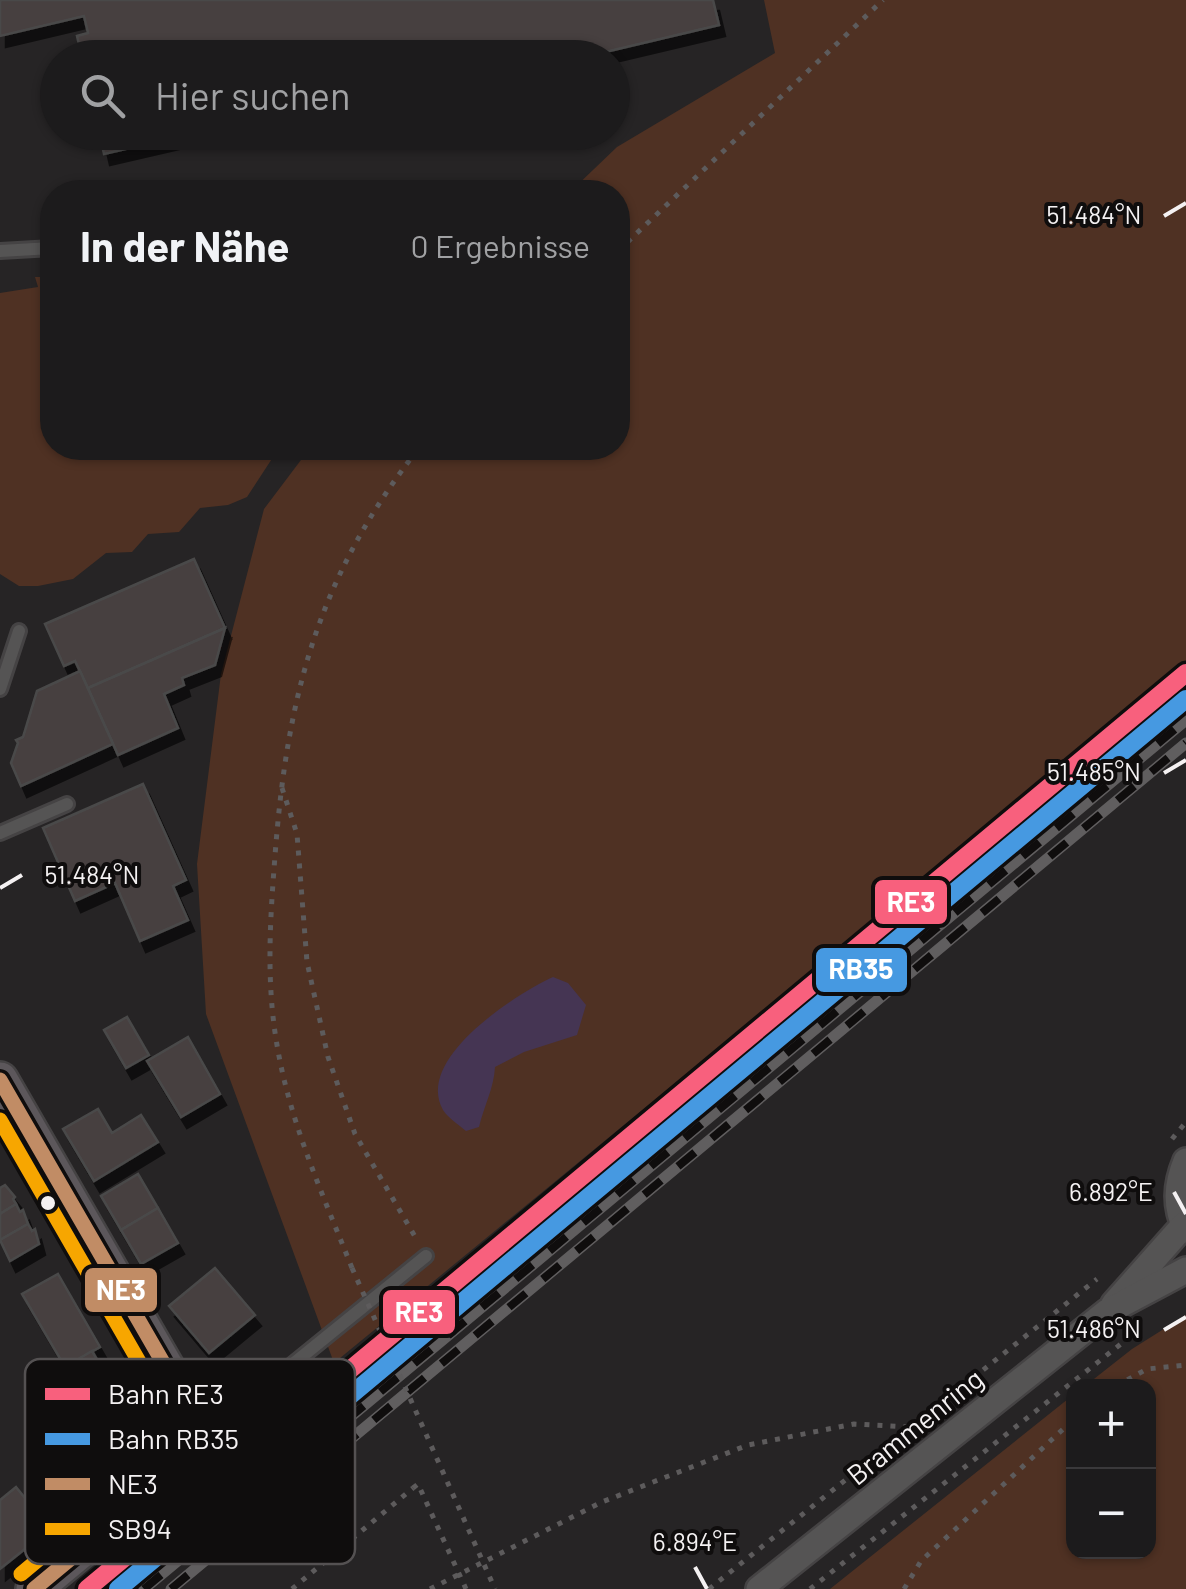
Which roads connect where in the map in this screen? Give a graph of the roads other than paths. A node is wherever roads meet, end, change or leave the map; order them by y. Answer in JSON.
{"nodes":[{"id":1,"x":40,"y":249,"type":"edge"},
{"id":2,"x":0,"y":251,"type":"edge"},
{"id":3,"x":19,"y":631,"type":"dead end"},
{"id":4,"x":0,"y":689,"type":"edge"},
{"id":5,"x":67,"y":804,"type":"dead end"},
{"id":6,"x":0,"y":834,"type":"edge"},
{"id":7,"x":0,"y":1080,"type":"edge"},
{"id":8,"x":1178,"y":1151,"type":"edge"},
{"id":9,"x":1185,"y":1228,"type":"edge"},
{"id":10,"x":426,"y":1256,"type":"road end"},
{"id":11,"x":1186,"y":1270,"type":"edge"},
{"id":12,"x":1108,"y":1312,"type":"junction"},
{"id":13,"x":163,"y":1359,"type":"edge"},
{"id":14,"x":299,"y":1359,"type":"edge"},
{"id":15,"x":64,"y":1564,"type":"edge"},
{"id":16,"x":34,"y":1589,"type":"edge"},
{"id":17,"x":759,"y":1589,"type":"edge"}],
"edges":[{"from":1,"to":2,"type":"lane"},
{"from":3,"to":4,"type":"lane"},
{"from":5,"to":6,"type":"lane"},
{"from":7,"to":13,"type":"main road"},
{"from":8,"to":9,"type":"street","name":"Brammenring"},
{"from":9,"to":12,"type":"street","name":"Brammenring"},
{"from":10,"to":14,"type":"lane"},
{"from":11,"to":12,"type":"street","name":"Brammenring"},
{"from":12,"to":17,"type":"street","name":"Brammenring"},
{"from":15,"to":16,"type":"main road"}]}
